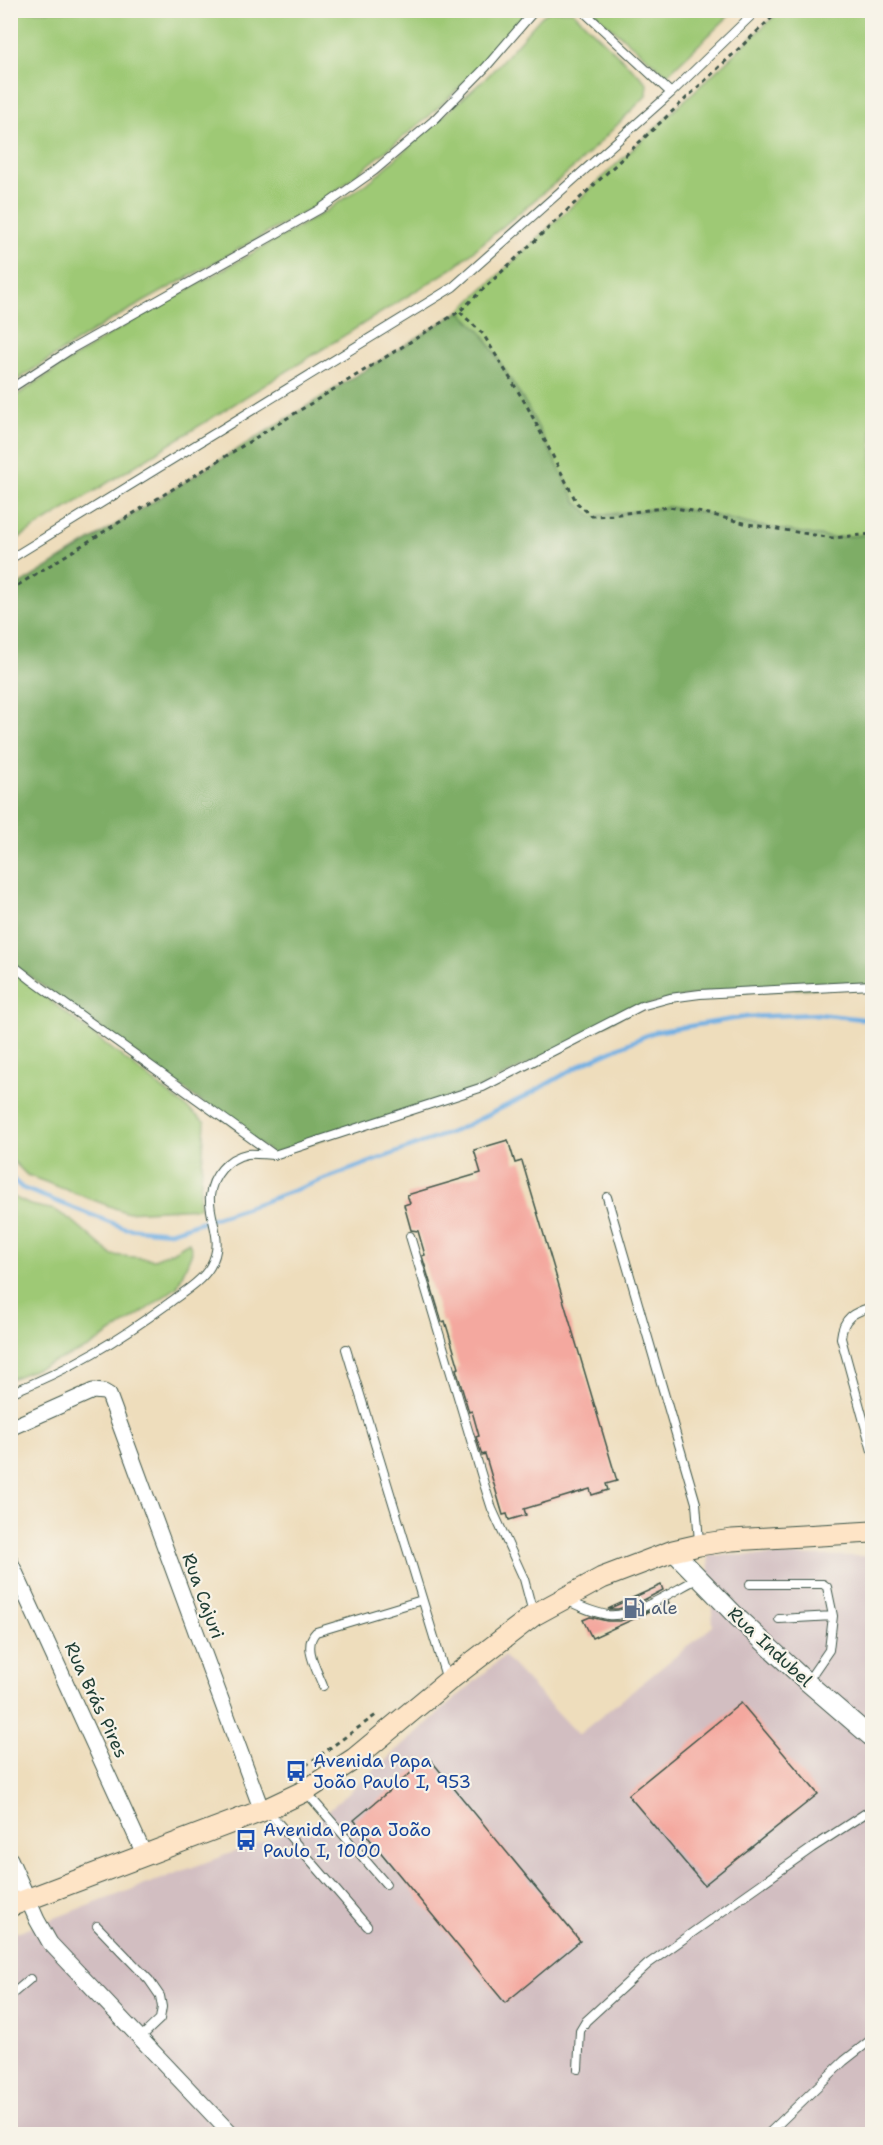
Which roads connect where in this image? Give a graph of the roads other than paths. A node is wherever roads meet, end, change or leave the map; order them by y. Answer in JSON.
{"nodes":[{"id":1,"x":535,"y":10,"type":"edge"},
{"id":2,"x":582,"y":10,"type":"edge"},
{"id":3,"x":757,"y":10,"type":"edge"},
{"id":4,"x":671,"y":93,"type":"junction"},
{"id":5,"x":10,"y":389,"type":"edge"},
{"id":6,"x":10,"y":559,"type":"edge"},
{"id":7,"x":10,"y":963,"type":"edge"},
{"id":8,"x":873,"y":985,"type":"edge"},
{"id":9,"x":274,"y":1155,"type":"junction"},
{"id":10,"x":607,"y":1197,"type":"dead end"},
{"id":11,"x":410,"y":1236,"type":"dead end"},
{"id":12,"x":873,"y":1307,"type":"edge"},
{"id":13,"x":346,"y":1349,"type":"dead end"},
{"id":14,"x":10,"y":1393,"type":"edge"},
{"id":15,"x":10,"y":1428,"type":"edge"},
{"id":16,"x":873,"y":1451,"type":"edge"},
{"id":17,"x":873,"y":1532,"type":"edge"},
{"id":18,"x":699,"y":1545,"type":"junction"},
{"id":19,"x":673,"y":1551,"type":"junction"},
{"id":20,"x":10,"y":1561,"type":"edge"},
{"id":21,"x":699,"y":1577,"type":"junction"},
{"id":22,"x":750,"y":1584,"type":"dead end"},
{"id":23,"x":561,"y":1598,"type":"junction"},
{"id":24,"x":422,"y":1600,"type":"junction"},
{"id":25,"x":534,"y":1615,"type":"junction"},
{"id":26,"x":833,"y":1616,"type":"junction"},
{"id":27,"x":779,"y":1619,"type":"dead end"},
{"id":28,"x":448,"y":1682,"type":"junction"},
{"id":29,"x":807,"y":1682,"type":"junction"},
{"id":30,"x":323,"y":1686,"type":"dead end"},
{"id":31,"x":873,"y":1738,"type":"edge"},
{"id":32,"x":305,"y":1791,"type":"junction"},
{"id":33,"x":873,"y":1809,"type":"edge"},
{"id":34,"x":264,"y":1810,"type":"junction"},
{"id":35,"x":145,"y":1856,"type":"junction"},
{"id":36,"x":10,"y":1860,"type":"edge"},
{"id":37,"x":386,"y":1884,"type":"dead end"},
{"id":38,"x":19,"y":1902,"type":"edge"},
{"id":39,"x":97,"y":1926,"type":"dead end"},
{"id":40,"x":368,"y":1926,"type":"dead end"},
{"id":41,"x":30,"y":1978,"type":"dead end"},
{"id":42,"x":10,"y":1996,"type":"edge"},
{"id":43,"x":140,"y":2038,"type":"junction"},
{"id":44,"x":873,"y":2039,"type":"edge"},
{"id":45,"x":578,"y":2069,"type":"dead end"},
{"id":46,"x":231,"y":2134,"type":"edge"},
{"id":47,"x":768,"y":2134,"type":"edge"}],
"edges":[{"from":1,"to":5,"type":"lane"},
{"from":2,"to":4,"type":"lane"},
{"from":3,"to":4,"type":"lane"},
{"from":4,"to":6,"type":"lane"},
{"from":7,"to":9,"type":"lane"},
{"from":8,"to":9,"type":"lane"},
{"from":9,"to":14,"type":"lane"},
{"from":10,"to":18,"type":"lane"},
{"from":11,"to":25,"type":"lane"},
{"from":12,"to":16,"type":"lane"},
{"from":13,"to":24,"type":"lane"},
{"from":15,"to":34,"type":"street","name":"Rua Cajuri"},
{"from":17,"to":18,"type":"main road"},
{"from":18,"to":19,"type":"main road"},
{"from":19,"to":21,"type":"street","name":"Rua Indubel"},
{"from":19,"to":23,"type":"main road"},
{"from":20,"to":35,"type":"street","name":"Rua Brás Pires"},
{"from":21,"to":23,"type":"lane"},
{"from":21,"to":29,"type":"street","name":"Rua Indubel"},
{"from":22,"to":26,"type":"lane"},
{"from":23,"to":25,"type":"main road"},
{"from":24,"to":28,"type":"lane"},
{"from":24,"to":30,"type":"lane"},
{"from":25,"to":28,"type":"main road"},
{"from":26,"to":27,"type":"lane"},
{"from":26,"to":29,"type":"lane"},
{"from":28,"to":32,"type":"main road"},
{"from":29,"to":31,"type":"street","name":"Rua Indubel"},
{"from":32,"to":34,"type":"main road"},
{"from":32,"to":37,"type":"lane"},
{"from":33,"to":45,"type":"lane"},
{"from":34,"to":35,"type":"main road"},
{"from":34,"to":40,"type":"lane"},
{"from":35,"to":38,"type":"main road"},
{"from":36,"to":38,"type":"street"},
{"from":38,"to":43,"type":"street"},
{"from":39,"to":43,"type":"lane"},
{"from":41,"to":42,"type":"lane"},
{"from":43,"to":46,"type":"street"},
{"from":44,"to":47,"type":"lane"}]}
